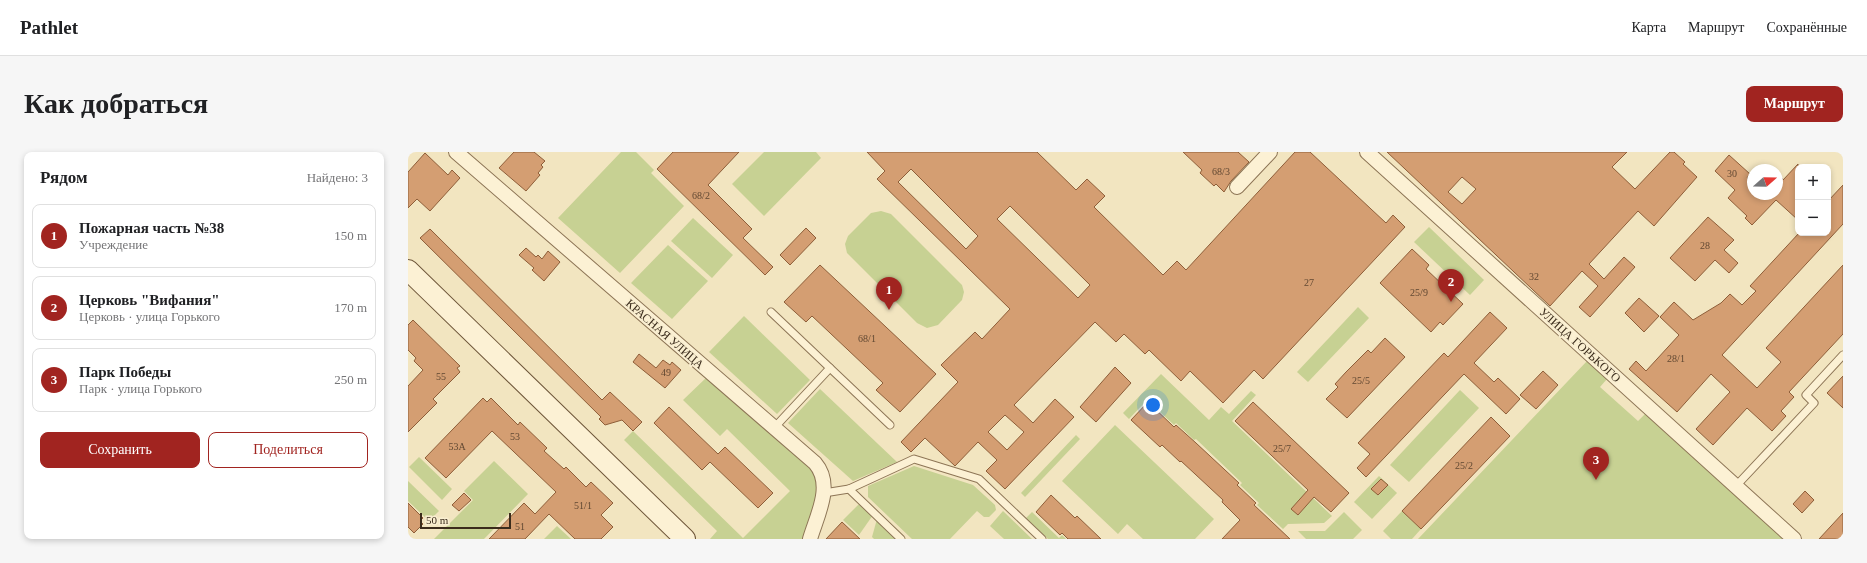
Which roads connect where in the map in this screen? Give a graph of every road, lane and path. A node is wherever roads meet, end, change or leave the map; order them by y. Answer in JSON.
{"nodes":[{"id":1,"x":456,"y":152,"type":"edge"},
{"id":2,"x":1270,"y":152,"type":"edge"},
{"id":3,"x":1367,"y":152,"type":"edge"},
{"id":4,"x":1237,"y":188,"type":"dead end"},
{"id":5,"x":408,"y":270,"type":"edge"},
{"id":6,"x":771,"y":312,"type":"dead end"},
{"id":7,"x":1843,"y":355,"type":"edge"},
{"id":8,"x":830,"y":368,"type":"junction"},
{"id":9,"x":890,"y":425,"type":"dead end"},
{"id":10,"x":774,"y":428,"type":"junction"},
{"id":11,"x":1736,"y":486,"type":"junction"},
{"id":12,"x":849,"y":489,"type":"junction"},
{"id":13,"x":824,"y":493,"type":"junction"},
{"id":14,"x":685,"y":539,"type":"edge"},
{"id":15,"x":810,"y":539,"type":"edge"},
{"id":16,"x":901,"y":539,"type":"edge"},
{"id":17,"x":1042,"y":539,"type":"edge"},
{"id":18,"x":1794,"y":539,"type":"edge"}],
"edges":[{"from":1,"to":10,"type":"street","name":"КРАСНАЯ УЛИЦА"},
{"from":2,"to":4,"type":"street"},
{"from":3,"to":11,"type":"street","name":"УЛИЦА ГОРЬКОГО"},
{"from":5,"to":14,"type":"street"},
{"from":6,"to":8,"type":"lane"},
{"from":7,"to":11,"type":"lane"},
{"from":8,"to":9,"type":"lane"},
{"from":8,"to":10,"type":"lane"},
{"from":10,"to":13,"type":"street","name":"КРАСНАЯ УЛИЦА"},
{"from":11,"to":18,"type":"street","name":"УЛИЦА ГОРЬКОГО"},
{"from":12,"to":13,"type":"lane"},
{"from":12,"to":16,"type":"lane"},
{"from":12,"to":17,"type":"lane"},
{"from":13,"to":15,"type":"street","name":"КРАСНАЯ УЛИЦА"}]}
